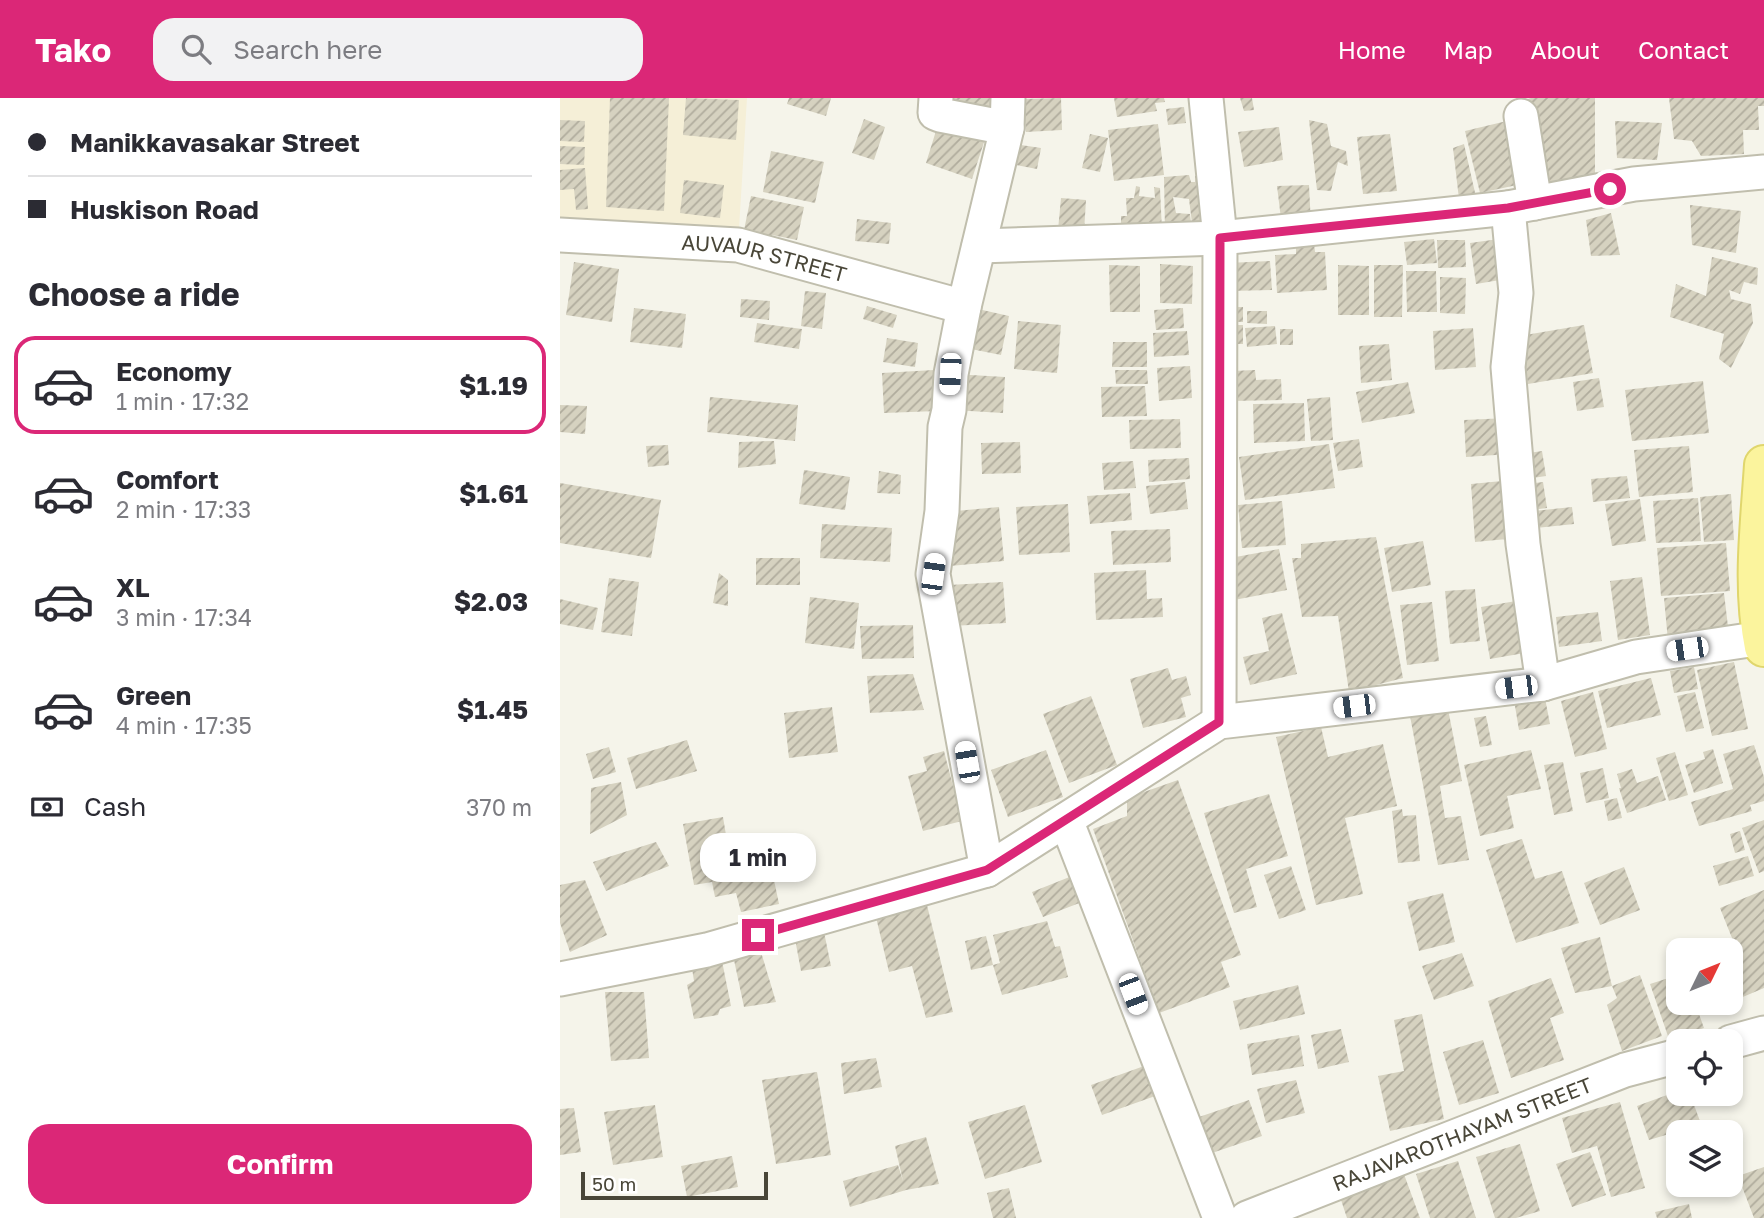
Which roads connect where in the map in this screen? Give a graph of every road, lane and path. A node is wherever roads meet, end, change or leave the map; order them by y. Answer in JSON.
{"nodes":[{"id":1,"x":936,"y":98,"type":"edge"},
{"id":2,"x":1206,"y":98,"type":"edge"},
{"id":3,"x":1008,"y":113,"type":"edge"},
{"id":4,"x":1521,"y":116,"type":"dead end"},
{"id":5,"x":1764,"y":172,"type":"edge"},
{"id":6,"x":1522,"y":206,"type":"junction"},
{"id":7,"x":560,"y":235,"type":"edge"},
{"id":8,"x":1220,"y":238,"type":"junction"},
{"id":9,"x":979,"y":246,"type":"junction"},
{"id":10,"x":964,"y":307,"type":"junction"},
{"id":11,"x":1764,"y":465,"type":"edge"},
{"id":12,"x":1763,"y":643,"type":"edge"},
{"id":13,"x":1543,"y":684,"type":"junction"},
{"id":14,"x":1219,"y":722,"type":"junction"},
{"id":15,"x":1066,"y":820,"type":"junction"},
{"id":16,"x":987,"y":870,"type":"junction"},
{"id":17,"x":560,"y":979,"type":"edge"},
{"id":18,"x":1764,"y":1033,"type":"edge"},
{"id":19,"x":1743,"y":1039,"type":"edge"},
{"id":20,"x":1666,"y":1059,"type":"edge"},
{"id":21,"x":1220,"y":1218,"type":"edge"},
{"id":22,"x":1247,"y":1218,"type":"edge"}],
"edges":[{"from":1,"to":3,"type":"street"},
{"from":2,"to":8,"type":"street"},
{"from":3,"to":9,"type":"street"},
{"from":4,"to":6,"type":"street"},
{"from":5,"to":6,"type":"street"},
{"from":6,"to":8,"type":"street"},
{"from":6,"to":13,"type":"street"},
{"from":7,"to":10,"type":"street","name":"AUVAUR STREET"},
{"from":8,"to":9,"type":"street"},
{"from":8,"to":14,"type":"street"},
{"from":9,"to":10,"type":"street"},
{"from":10,"to":16,"type":"street"},
{"from":11,"to":12,"type":"main road"},
{"from":12,"to":13,"type":"street"},
{"from":13,"to":14,"type":"street"},
{"from":14,"to":15,"type":"street"},
{"from":15,"to":16,"type":"street"},
{"from":15,"to":21,"type":"street"},
{"from":16,"to":17,"type":"street"},
{"from":18,"to":19,"type":"street"},
{"from":20,"to":22,"type":"street","name":"RAJAVAROTHAYAM STREET"}]}
